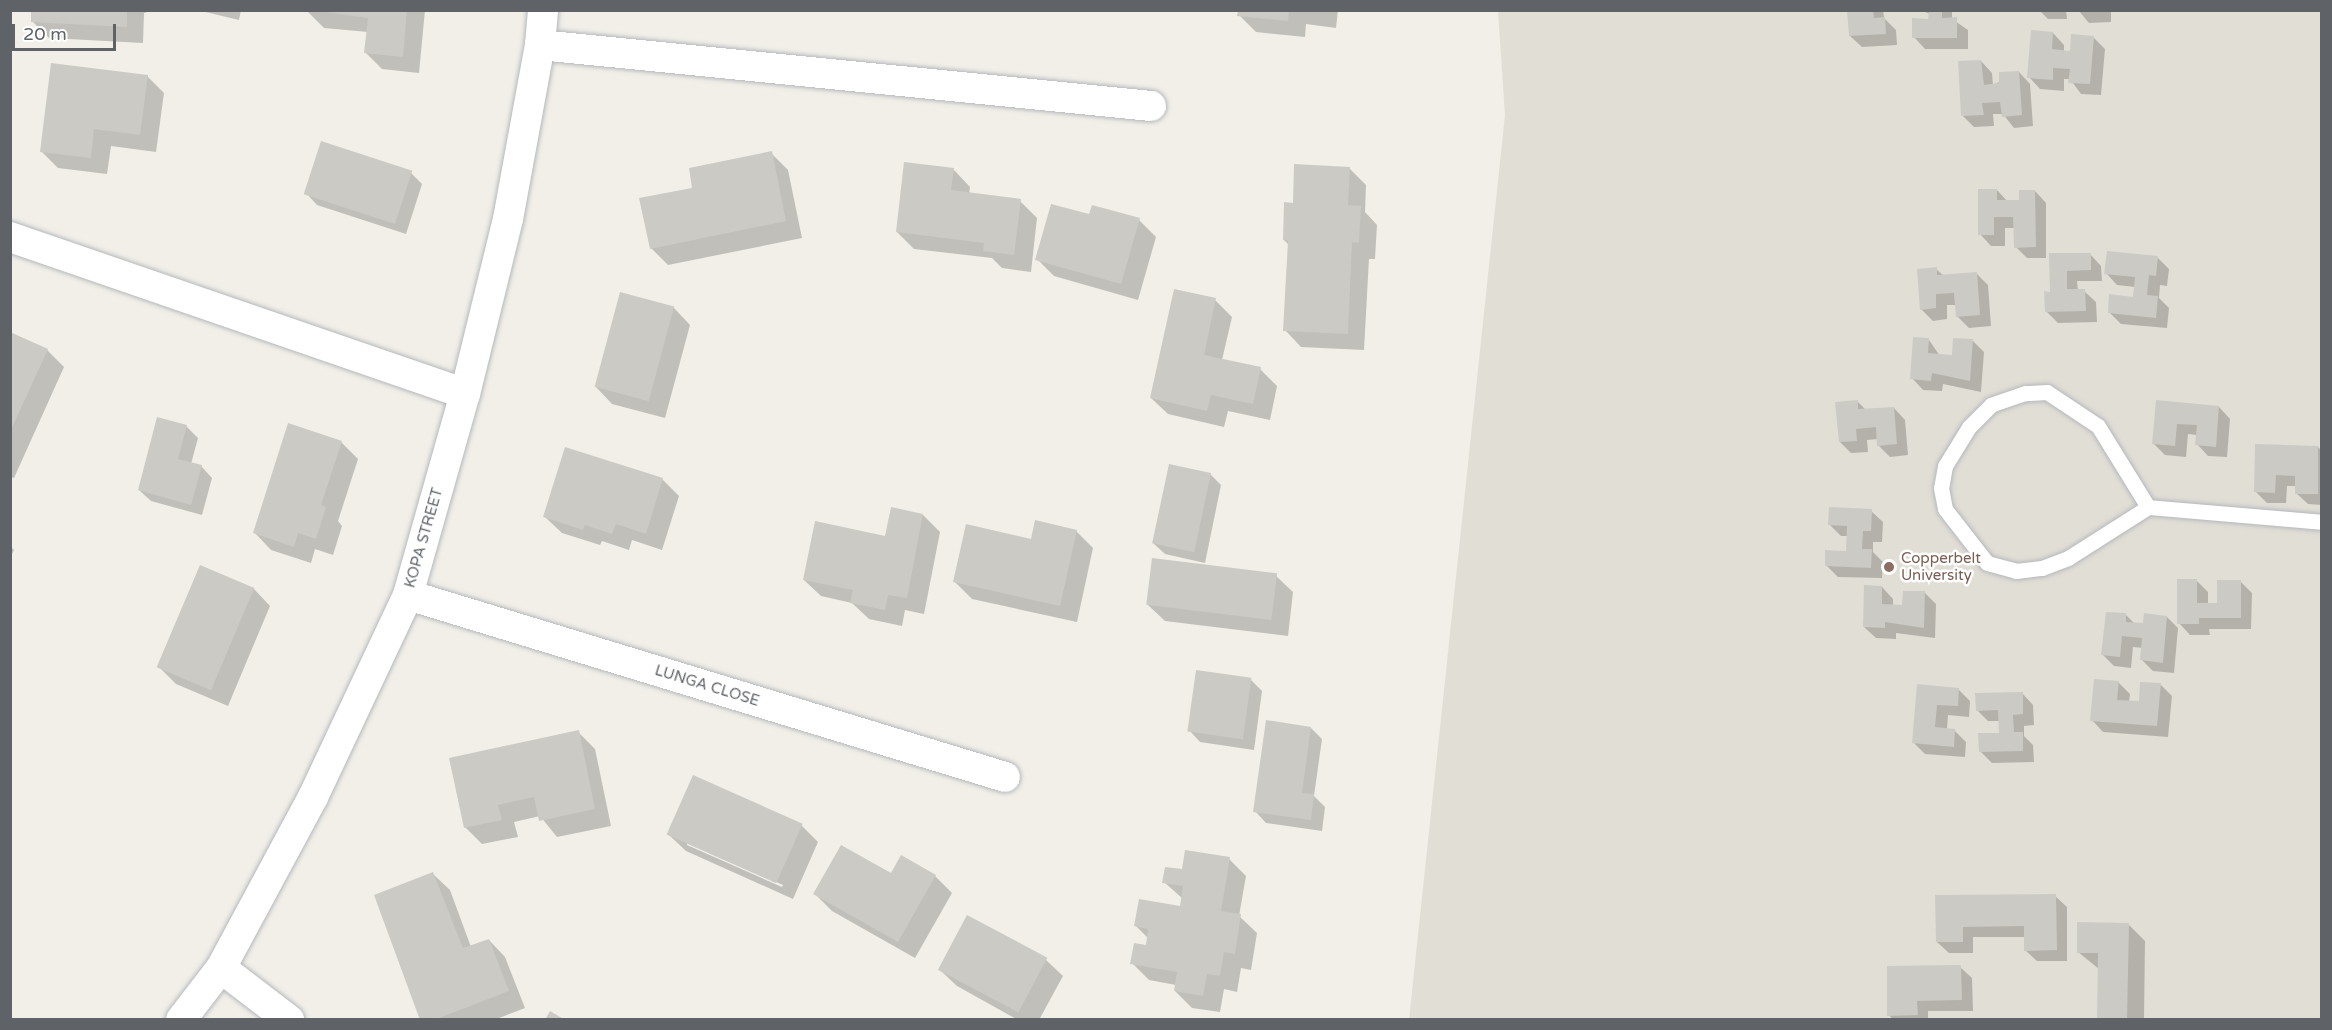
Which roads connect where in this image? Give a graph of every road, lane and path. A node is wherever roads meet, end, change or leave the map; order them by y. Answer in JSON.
{"nodes":[{"id":1,"x":543,"y":10,"type":"edge"},
{"id":2,"x":540,"y":45,"type":"junction"},
{"id":3,"x":1151,"y":106,"type":"dead end"},
{"id":4,"x":10,"y":237,"type":"edge"},
{"id":5,"x":465,"y":394,"type":"junction"},
{"id":6,"x":2148,"y":507,"type":"junction"},
{"id":7,"x":2322,"y":522,"type":"edge"},
{"id":8,"x":408,"y":595,"type":"junction"},
{"id":9,"x":1005,"y":777,"type":"dead end"},
{"id":10,"x":221,"y":968,"type":"junction"},
{"id":11,"x":181,"y":1020,"type":"edge"},
{"id":12,"x":289,"y":1020,"type":"edge"}],
"edges":[{"from":1,"to":2,"type":"street","name":"KOPA STREET"},
{"from":2,"to":3,"type":"street"},
{"from":2,"to":5,"type":"street","name":"KOPA STREET"},
{"from":4,"to":5,"type":"street"},
{"from":5,"to":8,"type":"street","name":"KOPA STREET"},
{"from":6,"to":6,"type":"lane"},
{"from":6,"to":7,"type":"lane"},
{"from":8,"to":9,"type":"street","name":"LUNGA CLOSE"},
{"from":8,"to":10,"type":"street","name":"KOPA STREET"},
{"from":10,"to":11,"type":"street","name":"KOPA STREET"},
{"from":10,"to":12,"type":"street"}]}
